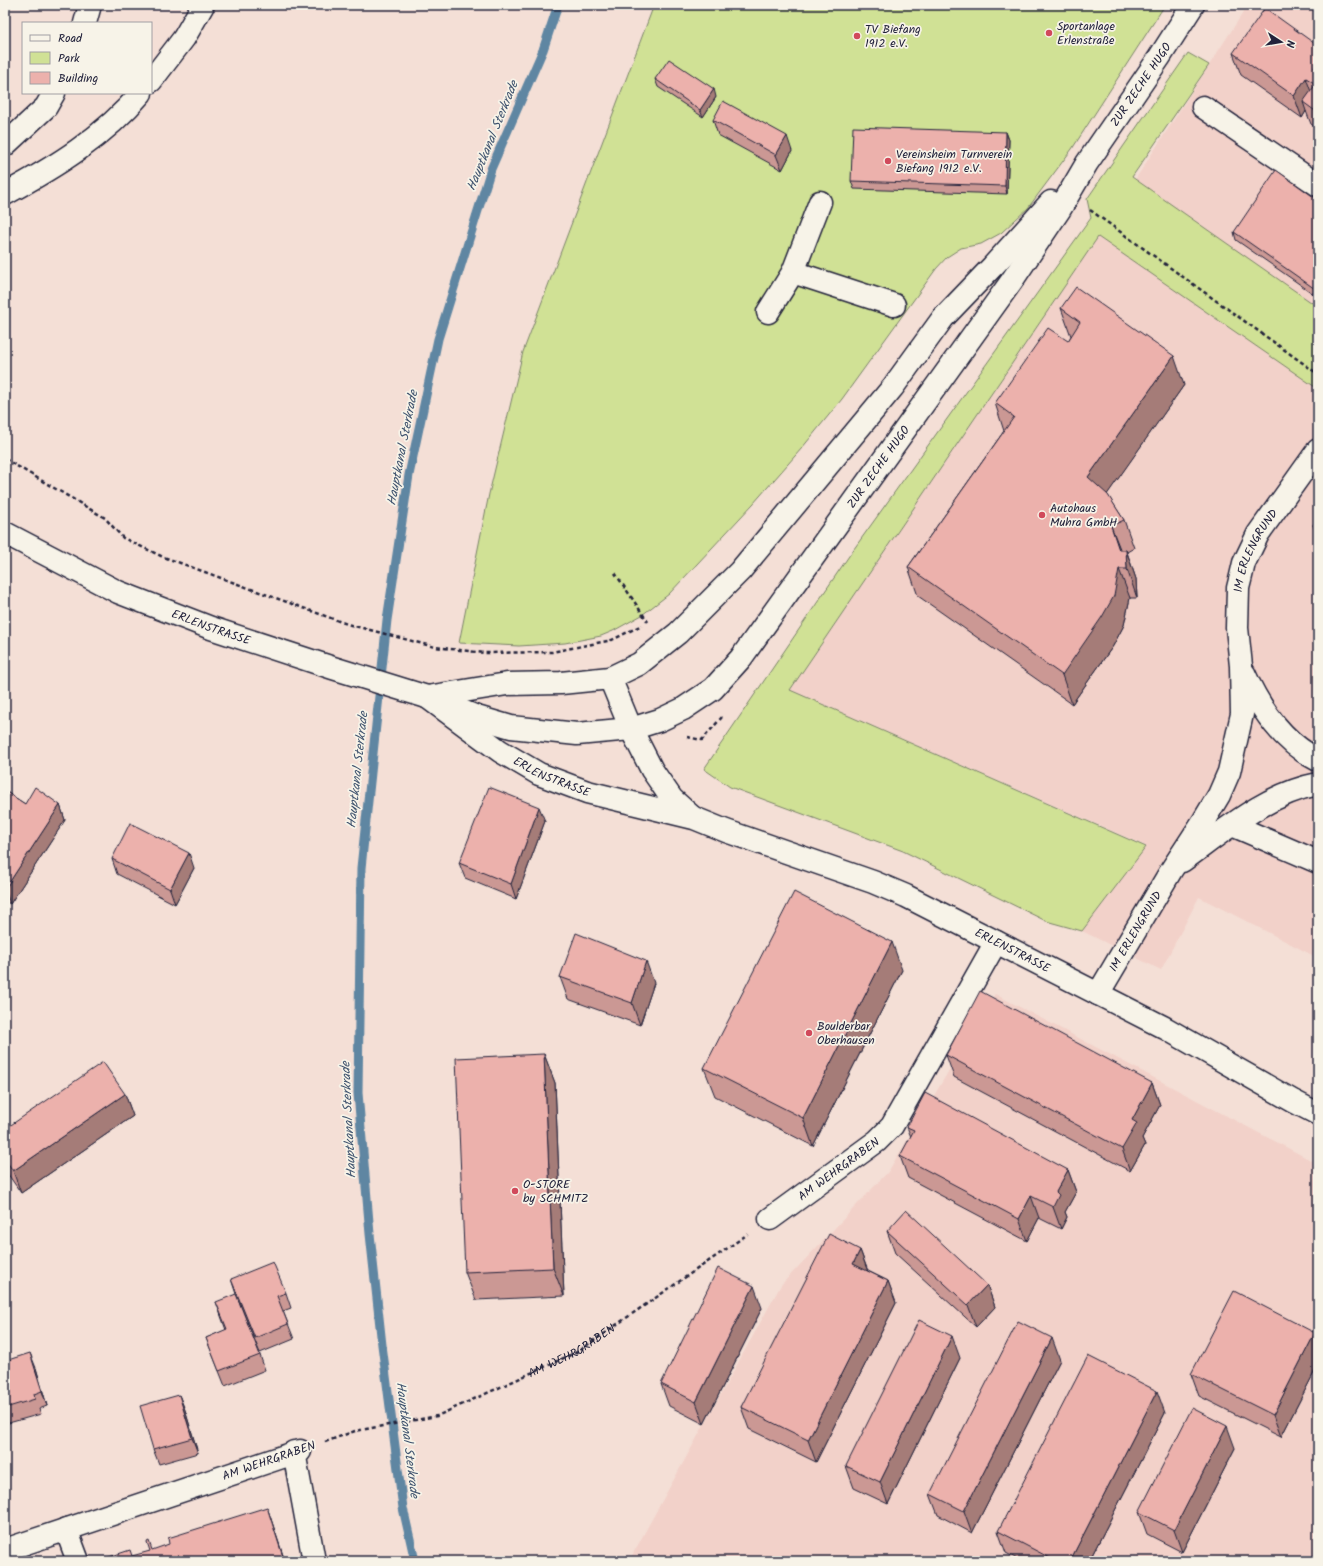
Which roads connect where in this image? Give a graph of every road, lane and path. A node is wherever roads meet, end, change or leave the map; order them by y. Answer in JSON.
{"nodes":[{"id":1,"x":90,"y":5,"type":"edge"},
{"id":2,"x":203,"y":5,"type":"edge"},
{"id":3,"x":1193,"y":5,"type":"edge"},
{"id":4,"x":86,"y":22,"type":"edge"},
{"id":5,"x":152,"y":81,"type":"edge"},
{"id":6,"x":53,"y":94,"type":"edge"},
{"id":7,"x":140,"y":94,"type":"edge"},
{"id":8,"x":1203,"y":107,"type":"dead end"},
{"id":9,"x":5,"y":145,"type":"edge"},
{"id":10,"x":1086,"y":163,"type":"junction"},
{"id":11,"x":1318,"y":185,"type":"edge"},
{"id":12,"x":5,"y":194,"type":"edge"},
{"id":13,"x":820,"y":202,"type":"dead end"},
{"id":14,"x":1087,"y":208,"type":"dead end"},
{"id":15,"x":793,"y":272,"type":"junction"},
{"id":16,"x":894,"y":305,"type":"dead end"},
{"id":17,"x":768,"y":312,"type":"dead end"},
{"id":18,"x":1318,"y":374,"type":"edge"},
{"id":19,"x":1318,"y":450,"type":"edge"},
{"id":20,"x":5,"y":459,"type":"edge"},
{"id":21,"x":5,"y":533,"type":"edge"},
{"id":22,"x":615,"y":573,"type":"dead end"},
{"id":23,"x":648,"y":622,"type":"dead end"},
{"id":24,"x":435,"y":647,"type":"dead end"},
{"id":25,"x":1241,"y":666,"type":"junction"},
{"id":26,"x":610,"y":678,"type":"junction"},
{"id":27,"x":427,"y":697,"type":"junction"},
{"id":28,"x":631,"y":729,"type":"junction"},
{"id":29,"x":1318,"y":760,"type":"edge"},
{"id":30,"x":1318,"y":784,"type":"edge"},
{"id":31,"x":694,"y":818,"type":"junction"},
{"id":32,"x":1232,"y":825,"type":"junction"},
{"id":33,"x":1318,"y":862,"type":"edge"},
{"id":34,"x":1172,"y":869,"type":"junction"},
{"id":35,"x":996,"y":942,"type":"junction"},
{"id":36,"x":1098,"y":994,"type":"junction"},
{"id":37,"x":1318,"y":1114,"type":"edge"},
{"id":38,"x":770,"y":1219,"type":"joint"},
{"id":39,"x":297,"y":1452,"type":"junction"},
{"id":40,"x":66,"y":1529,"type":"junction"},
{"id":41,"x":5,"y":1550,"type":"edge"},
{"id":42,"x":78,"y":1561,"type":"edge"},
{"id":43,"x":314,"y":1561,"type":"edge"}],
"edges":[{"from":1,"to":4,"type":"main road"},
{"from":2,"to":5,"type":"main road"},
{"from":3,"to":10,"type":"main road","name":"ZUR ZECHE HUGO"},
{"from":6,"to":9,"type":"main road"},
{"from":7,"to":12,"type":"main road"},
{"from":8,"to":11,"type":"main road"},
{"from":10,"to":26,"type":"main road","name":"ZUR ZECHE HUGO"},
{"from":10,"to":28,"type":"main road","name":"ZUR ZECHE HUGO"},
{"from":13,"to":15,"type":"main road"},
{"from":14,"to":18,"type":"path"},
{"from":15,"to":16,"type":"main road"},
{"from":15,"to":17,"type":"main road"},
{"from":19,"to":25,"type":"main road","name":"IM ERLENGRUND"},
{"from":20,"to":24,"type":"path"},
{"from":21,"to":27,"type":"main road","name":"ERLENSTRASSE"},
{"from":22,"to":23,"type":"path"},
{"from":25,"to":29,"type":"main road","name":"IM ERLENGRUND"},
{"from":25,"to":34,"type":"main road","name":"IM ERLENGRUND"},
{"from":26,"to":27,"type":"main road","name":"ERLENSTRASSE"},
{"from":26,"to":28,"type":"main road","name":"ERLENSTRASSE"},
{"from":27,"to":28,"type":"main road","name":"ERLENSTRASSE"},
{"from":27,"to":31,"type":"main road","name":"ERLENSTRASSE"},
{"from":28,"to":31,"type":"main road","name":"ERLENSTRASSE"},
{"from":30,"to":32,"type":"main road","name":"IM ERLENGRUND"},
{"from":31,"to":35,"type":"main road","name":"ERLENSTRASSE"},
{"from":32,"to":33,"type":"main road"},
{"from":32,"to":34,"type":"main road","name":"IM ERLENGRUND"},
{"from":34,"to":36,"type":"main road","name":"IM ERLENGRUND"},
{"from":35,"to":36,"type":"main road","name":"ERLENSTRASSE"},
{"from":35,"to":38,"type":"main road","name":"AM WEHRGRABEN"},
{"from":36,"to":37,"type":"main road","name":"ERLENSTRASSE"},
{"from":38,"to":39,"type":"path","name":"AM WEHRGRABEN"},
{"from":39,"to":40,"type":"main road","name":"AM WEHRGRABEN"},
{"from":39,"to":43,"type":"main road"},
{"from":40,"to":41,"type":"main road","name":"AM WEHRGRABEN"},
{"from":40,"to":42,"type":"main road"}]}
